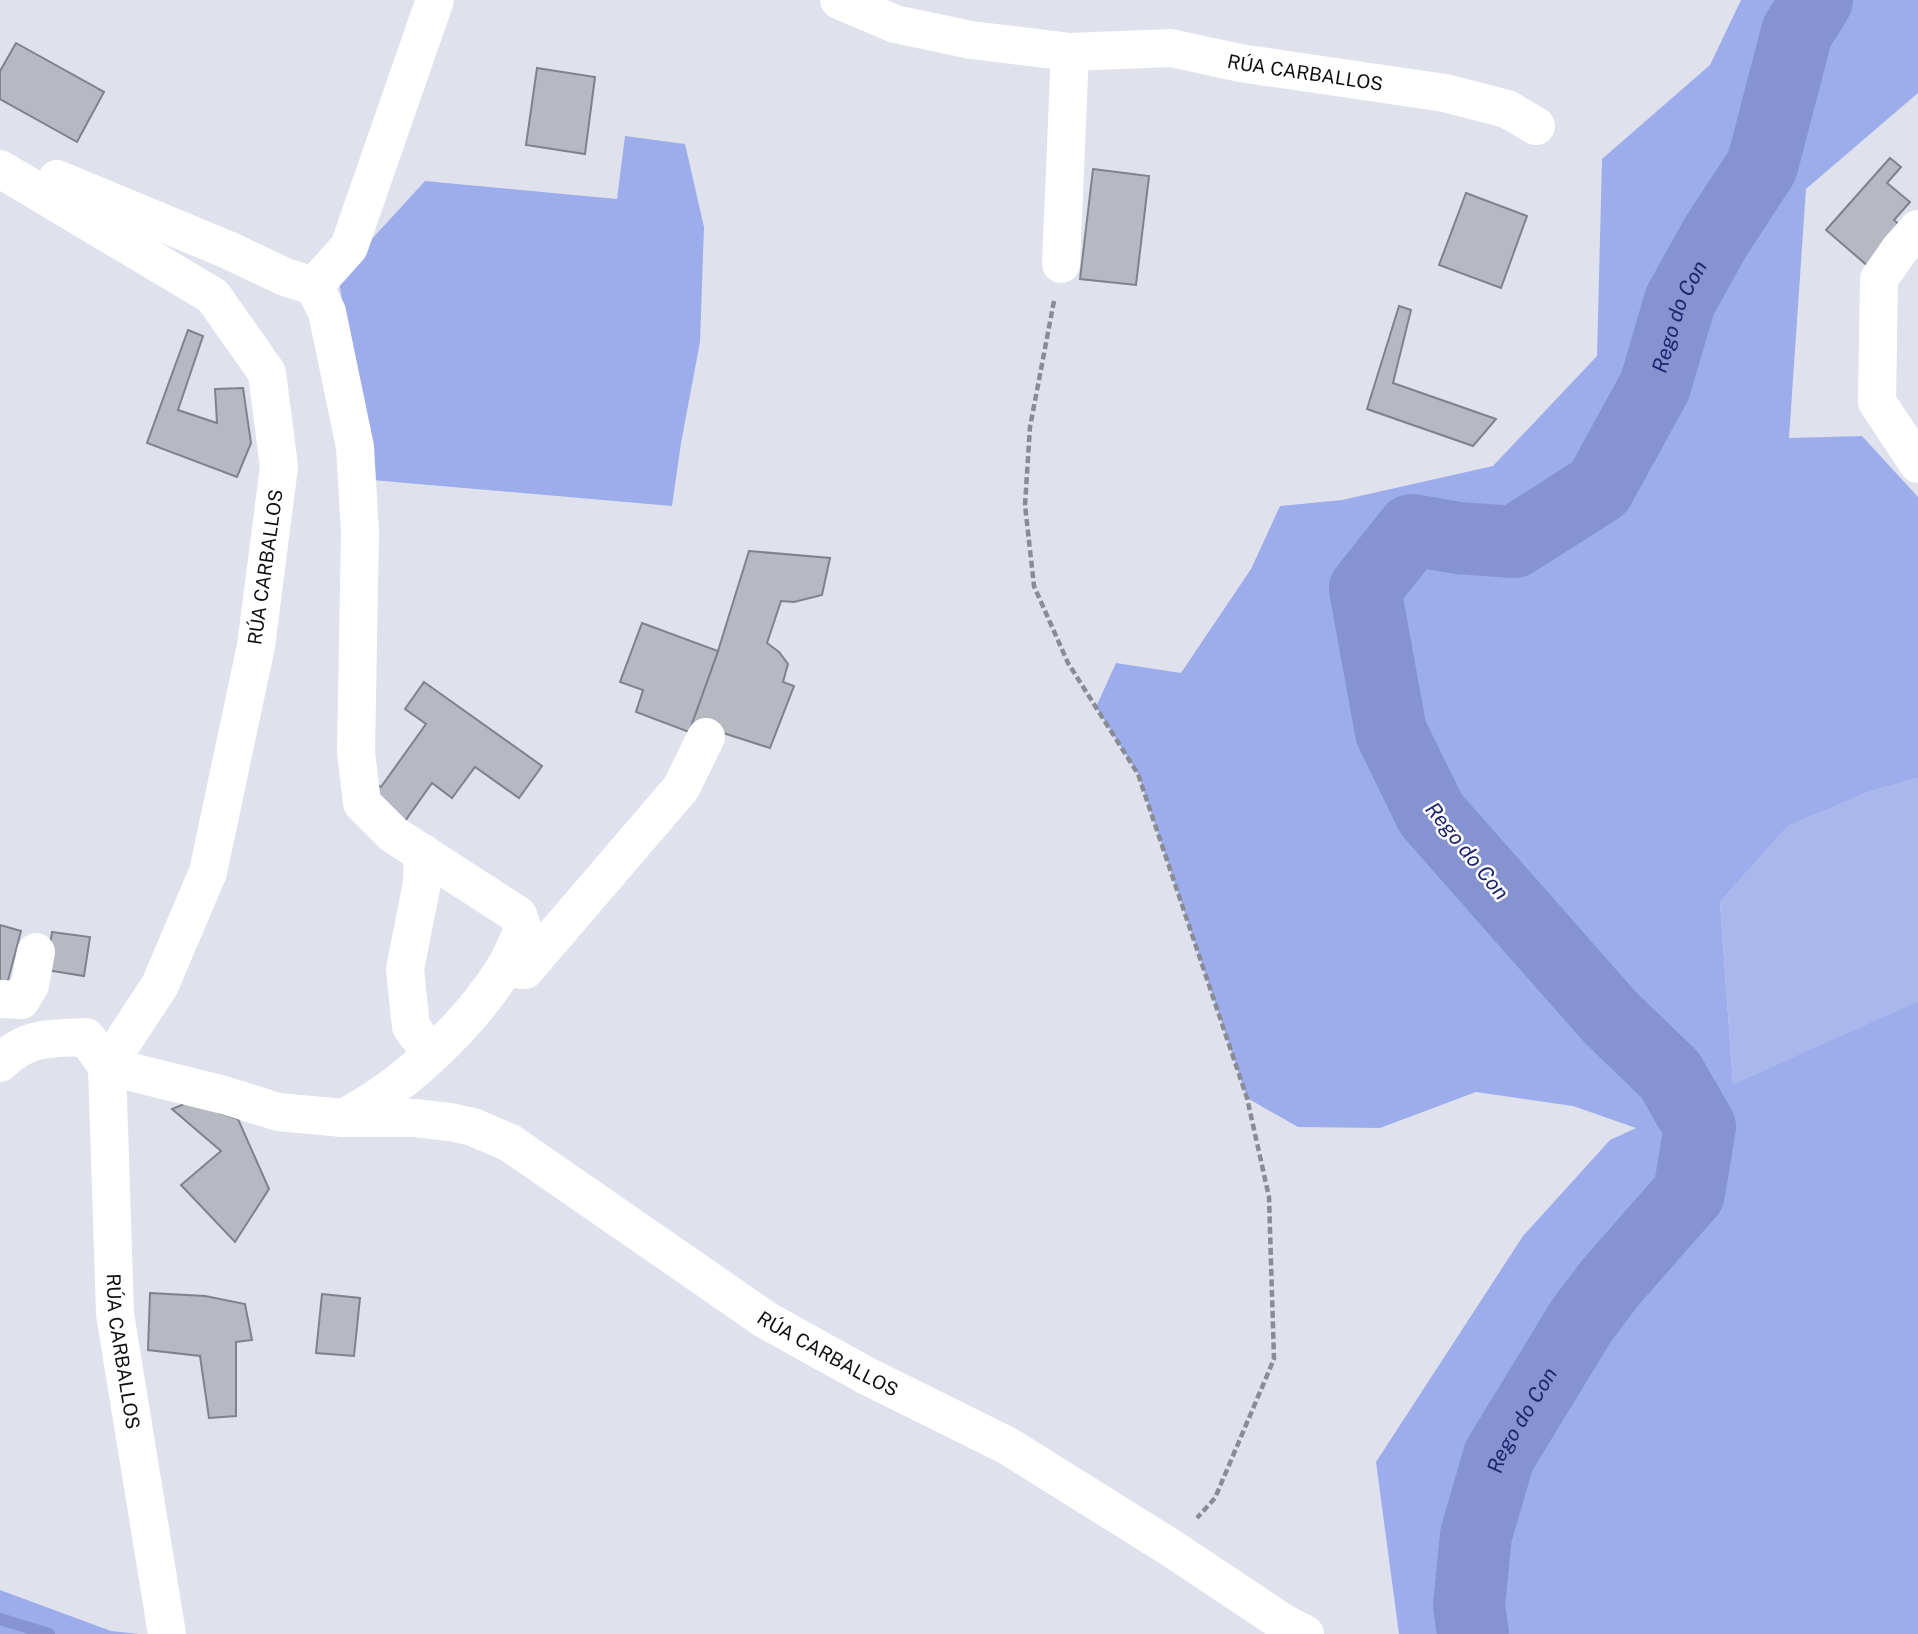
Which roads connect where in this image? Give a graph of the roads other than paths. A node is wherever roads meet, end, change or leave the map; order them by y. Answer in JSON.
{"nodes":[{"id":1,"x":435,"y":0,"type":"edge"},
{"id":2,"x":839,"y":0,"type":"edge"},
{"id":3,"x":1070,"y":52,"type":"junction"},
{"id":4,"x":1536,"y":126,"type":"dead end"},
{"id":5,"x":4,"y":171,"type":"edge"},
{"id":6,"x":1918,"y":229,"type":"edge"},
{"id":7,"x":1061,"y":264,"type":"road end"},
{"id":8,"x":314,"y":286,"type":"junction"},
{"id":9,"x":1918,"y":464,"type":"edge"},
{"id":10,"x":706,"y":737,"type":"dead end"},
{"id":11,"x":424,"y":853,"type":"junction"},
{"id":12,"x":36,"y":952,"type":"dead end"},
{"id":13,"x":505,"y":968,"type":"junction"},
{"id":14,"x":0,"y":999,"type":"edge"},
{"id":15,"x":431,"y":1053,"type":"junction"},
{"id":16,"x":0,"y":1063,"type":"edge"},
{"id":17,"x":107,"y":1066,"type":"junction"},
{"id":18,"x":343,"y":1118,"type":"junction"},
{"id":19,"x":167,"y":1634,"type":"edge"},
{"id":20,"x":1305,"y":1634,"type":"edge"}],
"edges":[{"from":1,"to":8,"type":"street"},
{"from":2,"to":3,"type":"street","name":"RÚA CARBALLOS"},
{"from":3,"to":4,"type":"street","name":"RÚA CARBALLOS"},
{"from":3,"to":7,"type":"street"},
{"from":5,"to":8,"type":"street","name":"RÚA CARBALLOS"},
{"from":5,"to":17,"type":"street","name":"RÚA CARBALLOS"},
{"from":6,"to":9,"type":"street"},
{"from":8,"to":11,"type":"street"},
{"from":10,"to":13,"type":"street"},
{"from":11,"to":13,"type":"street"},
{"from":11,"to":15,"type":"street"},
{"from":12,"to":14,"type":"street"},
{"from":13,"to":15,"type":"street"},
{"from":15,"to":18,"type":"street"},
{"from":16,"to":17,"type":"street"},
{"from":17,"to":18,"type":"street","name":"RÚA CARBALLOS"},
{"from":17,"to":19,"type":"street","name":"RÚA CARBALLOS"},
{"from":18,"to":20,"type":"street","name":"RÚA CARBALLOS"}]}
